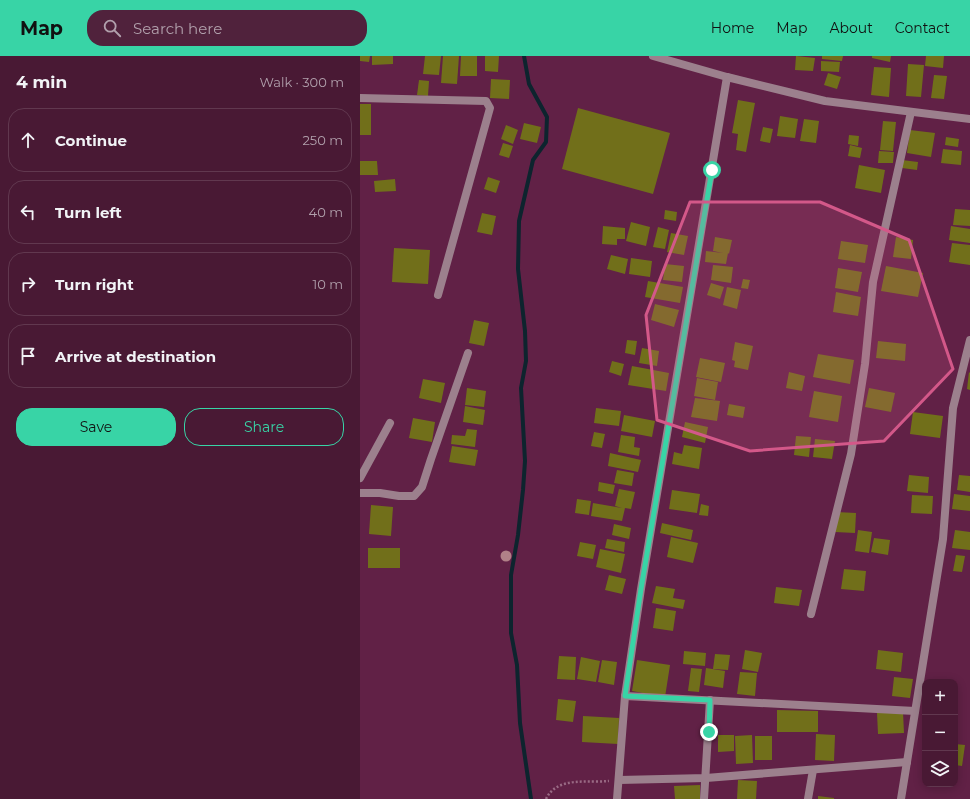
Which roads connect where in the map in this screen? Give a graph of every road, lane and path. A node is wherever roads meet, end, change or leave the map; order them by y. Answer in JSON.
{"nodes":[{"id":1,"x":653,"y":56,"type":"edge"},
{"id":2,"x":728,"y":77,"type":"junction"},
{"id":3,"x":360,"y":98,"type":"edge"},
{"id":4,"x":911,"y":112,"type":"junction"},
{"id":5,"x":970,"y":119,"type":"edge"},
{"id":6,"x":438,"y":295,"type":"dead end"},
{"id":7,"x":970,"y":340,"type":"edge"},
{"id":8,"x":468,"y":353,"type":"dead end"},
{"id":9,"x":390,"y":423,"type":"dead end"},
{"id":10,"x":360,"y":478,"type":"edge"},
{"id":11,"x":360,"y":493,"type":"edge"},
{"id":12,"x":811,"y":614,"type":"dead end"},
{"id":13,"x":625,"y":696,"type":"junction"},
{"id":14,"x":710,"y":700,"type":"junction"},
{"id":15,"x":915,"y":711,"type":"junction"},
{"id":16,"x":907,"y":762,"type":"junction"},
{"id":17,"x":813,"y":770,"type":"junction"},
{"id":18,"x":706,"y":778,"type":"junction"},
{"id":19,"x":619,"y":780,"type":"junction"},
{"id":20,"x":546,"y":799,"type":"edge"},
{"id":21,"x":617,"y":799,"type":"edge"},
{"id":22,"x":704,"y":799,"type":"edge"},
{"id":23,"x":808,"y":799,"type":"edge"},
{"id":24,"x":900,"y":799,"type":"edge"}],
"edges":[{"from":1,"to":2,"type":"street"},
{"from":2,"to":4,"type":"street"},
{"from":2,"to":13,"type":"street"},
{"from":3,"to":6,"type":"street"},
{"from":4,"to":5,"type":"street"},
{"from":4,"to":12,"type":"street"},
{"from":7,"to":15,"type":"street"},
{"from":8,"to":11,"type":"street"},
{"from":9,"to":10,"type":"street"},
{"from":13,"to":14,"type":"street"},
{"from":13,"to":19,"type":"street"},
{"from":14,"to":15,"type":"street"},
{"from":14,"to":18,"type":"street"},
{"from":15,"to":16,"type":"street"},
{"from":16,"to":17,"type":"street"},
{"from":16,"to":24,"type":"street"},
{"from":17,"to":18,"type":"street"},
{"from":17,"to":23,"type":"street"},
{"from":18,"to":19,"type":"street"},
{"from":18,"to":22,"type":"street"},
{"from":19,"to":20,"type":"path"},
{"from":19,"to":21,"type":"street"}]}
